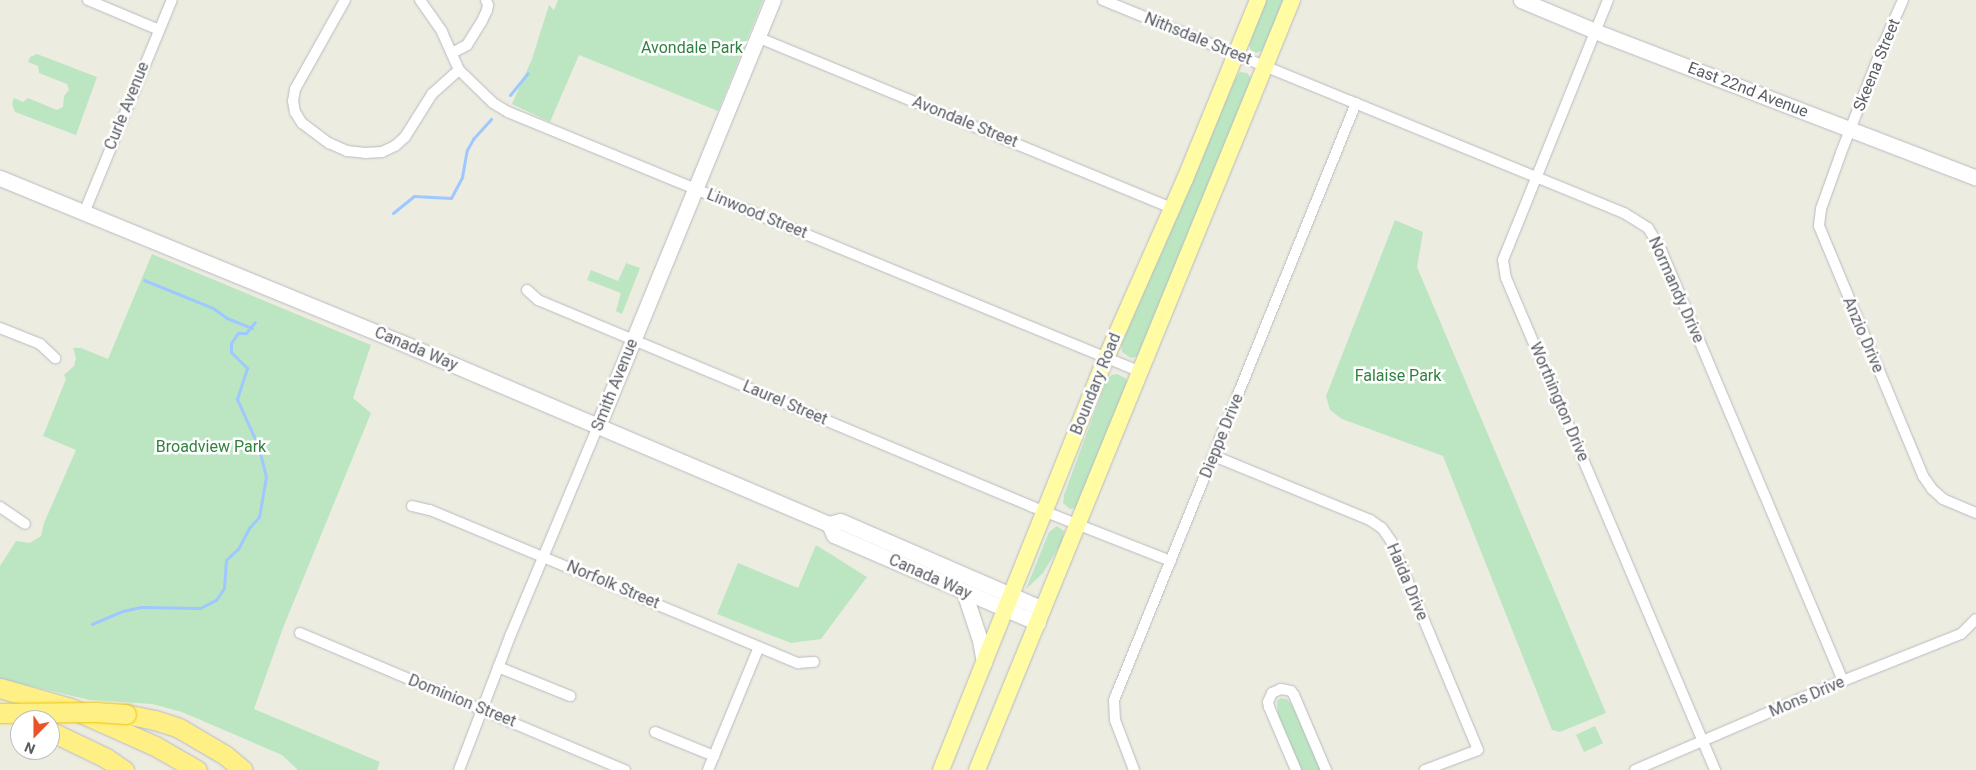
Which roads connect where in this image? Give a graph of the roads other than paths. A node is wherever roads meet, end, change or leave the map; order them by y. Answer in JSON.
{"nodes":[{"id":1,"x":88,"y":0,"type":"edge"},
{"id":2,"x":172,"y":0,"type":"edge"},
{"id":3,"x":345,"y":0,"type":"edge"},
{"id":4,"x":420,"y":0,"type":"edge"},
{"id":5,"x":486,"y":0,"type":"edge"},
{"id":6,"x":773,"y":0,"type":"edge"},
{"id":7,"x":1103,"y":0,"type":"edge"},
{"id":8,"x":1258,"y":0,"type":"edge"},
{"id":9,"x":1292,"y":0,"type":"edge"},
{"id":10,"x":1521,"y":0,"type":"edge"},
{"id":11,"x":1608,"y":0,"type":"edge"},
{"id":12,"x":1904,"y":0,"type":"edge"},
{"id":13,"x":159,"y":30,"type":"junction"},
{"id":14,"x":1595,"y":31,"type":"junction"},
{"id":15,"x":757,"y":37,"type":"junction"},
{"id":16,"x":452,"y":53,"type":"junction"},
{"id":17,"x":1237,"y":55,"type":"junction"},
{"id":18,"x":1265,"y":66,"type":"junction"},
{"id":19,"x":459,"y":70,"type":"junction"},
{"id":20,"x":1356,"y":103,"type":"junction"},
{"id":21,"x":1850,"y":130,"type":"junction"},
{"id":22,"x":1536,"y":176,"type":"junction"},
{"id":23,"x":0,"y":178,"type":"edge"},
{"id":24,"x":1976,"y":178,"type":"edge"},
{"id":25,"x":695,"y":189,"type":"junction"},
{"id":26,"x":1172,"y":208,"type":"junction"},
{"id":27,"x":84,"y":213,"type":"junction"},
{"id":28,"x":527,"y":290,"type":"dead end"},
{"id":29,"x":0,"y":328,"type":"edge"},
{"id":30,"x":633,"y":339,"type":"junction"},
{"id":31,"x":55,"y":358,"type":"dead end"},
{"id":32,"x":1106,"y":358,"type":"junction"},
{"id":33,"x":1141,"y":372,"type":"junction"},
{"id":34,"x":598,"y":426,"type":"junction"},
{"id":35,"x":1214,"y":456,"type":"junction"},
{"id":36,"x":412,"y":506,"type":"dead end"},
{"id":37,"x":0,"y":507,"type":"edge"},
{"id":38,"x":1046,"y":511,"type":"junction"},
{"id":39,"x":1976,"y":513,"type":"edge"},
{"id":40,"x":1079,"y":523,"type":"junction"},
{"id":41,"x":25,"y":524,"type":"dead end"},
{"id":42,"x":830,"y":524,"type":"junction"},
{"id":43,"x":543,"y":557,"type":"junction"},
{"id":44,"x":1170,"y":561,"type":"junction"},
{"id":45,"x":964,"y":592,"type":"junction"},
{"id":46,"x":1009,"y":602,"type":"junction"},
{"id":47,"x":1040,"y":616,"type":"junction"},
{"id":48,"x":1976,"y":619,"type":"edge"},
{"id":49,"x":300,"y":633,"type":"dead end"},
{"id":50,"x":759,"y":647,"type":"junction"},
{"id":51,"x":814,"y":662,"type":"dead end"},
{"id":52,"x":984,"y":663,"type":"junction"},
{"id":53,"x":498,"y":667,"type":"junction"},
{"id":54,"x":1843,"y":681,"type":"junction"},
{"id":55,"x":0,"y":688,"type":"edge"},
{"id":56,"x":570,"y":696,"type":"dead end"},
{"id":57,"x":482,"y":710,"type":"junction"},
{"id":58,"x":0,"y":713,"type":"edge"},
{"id":59,"x":656,"y":732,"type":"dead end"},
{"id":60,"x":60,"y":737,"type":"edge"},
{"id":61,"x":1702,"y":740,"type":"junction"},
{"id":62,"x":714,"y":756,"type":"junction"},
{"id":63,"x":124,"y":770,"type":"edge"},
{"id":64,"x":197,"y":770,"type":"edge"},
{"id":65,"x":242,"y":770,"type":"edge"},
{"id":66,"x":459,"y":770,"type":"edge"},
{"id":67,"x":625,"y":770,"type":"edge"},
{"id":68,"x":708,"y":770,"type":"edge"},
{"id":69,"x":941,"y":770,"type":"edge"},
{"id":70,"x":977,"y":770,"type":"edge"},
{"id":71,"x":1134,"y":770,"type":"edge"},
{"id":72,"x":1296,"y":770,"type":"edge"},
{"id":73,"x":1326,"y":770,"type":"edge"},
{"id":74,"x":1425,"y":770,"type":"edge"},
{"id":75,"x":1635,"y":770,"type":"edge"},
{"id":76,"x":1715,"y":770,"type":"edge"}],
"edges":[{"from":1,"to":13,"type":"street"},
{"from":2,"to":13,"type":"street","name":"Curle Avenue"},
{"from":3,"to":19,"type":"street"},
{"from":4,"to":16,"type":"street","name":"Linwood Street"},
{"from":5,"to":16,"type":"street"},
{"from":6,"to":15,"type":"main road","name":"Smith Avenue"},
{"from":7,"to":17,"type":"street","name":"Nithsdale Street"},
{"from":8,"to":17,"type":"main road","name":"Boundary Road"},
{"from":9,"to":18,"type":"main road"},
{"from":10,"to":14,"type":"main road","name":"East 22nd Avenue"},
{"from":11,"to":14,"type":"street","name":"Worthington Drive"},
{"from":12,"to":21,"type":"street","name":"Skeena Street"},
{"from":13,"to":27,"type":"street","name":"Curle Avenue"},
{"from":14,"to":21,"type":"main road","name":"East 22nd Avenue"},
{"from":14,"to":22,"type":"street","name":"Worthington Drive"},
{"from":15,"to":25,"type":"main road","name":"Smith Avenue"},
{"from":15,"to":26,"type":"street","name":"Avondale Street"},
{"from":16,"to":19,"type":"street","name":"Linwood Street"},
{"from":17,"to":18,"type":"street","name":"Nithsdale Street"},
{"from":17,"to":26,"type":"main road","name":"Boundary Road"},
{"from":18,"to":20,"type":"street","name":"Normandy Drive"},
{"from":18,"to":33,"type":"main road"},
{"from":19,"to":25,"type":"street","name":"Linwood Street"},
{"from":20,"to":22,"type":"street","name":"Normandy Drive"},
{"from":20,"to":35,"type":"street","name":"Dieppe Drive"},
{"from":21,"to":24,"type":"main road","name":"East 22nd Avenue"},
{"from":21,"to":39,"type":"street","name":"Anzio Drive"},
{"from":22,"to":54,"type":"street","name":"Normandy Drive"},
{"from":22,"to":61,"type":"street","name":"Worthington Drive"},
{"from":23,"to":27,"type":"main road","name":"Canada Way"},
{"from":25,"to":30,"type":"main road","name":"Smith Avenue"},
{"from":25,"to":32,"type":"street","name":"Linwood Street"},
{"from":26,"to":32,"type":"main road","name":"Boundary Road"},
{"from":27,"to":34,"type":"main road","name":"Canada Way"},
{"from":28,"to":30,"type":"street","name":"Laurel Street"},
{"from":29,"to":31,"type":"street"},
{"from":30,"to":34,"type":"main road","name":"Smith Avenue"},
{"from":30,"to":38,"type":"street","name":"Laurel Street"},
{"from":32,"to":33,"type":"street","name":"Linwood Street"},
{"from":32,"to":38,"type":"main road","name":"Boundary Road"},
{"from":33,"to":40,"type":"main road"},
{"from":34,"to":42,"type":"main road","name":"Canada Way"},
{"from":34,"to":43,"type":"street","name":"Smith Avenue"},
{"from":35,"to":44,"type":"street","name":"Dieppe Drive"},
{"from":35,"to":74,"type":"street","name":"Haida Drive"},
{"from":36,"to":43,"type":"street","name":"Norfolk Street"},
{"from":37,"to":41,"type":"street"},
{"from":38,"to":40,"type":"street","name":"Laurel Street"},
{"from":38,"to":46,"type":"main road","name":"Boundary Road"},
{"from":40,"to":44,"type":"street","name":"Laurel Street"},
{"from":40,"to":47,"type":"main road"},
{"from":42,"to":45,"type":"main road","name":"Canada Way"},
{"from":42,"to":46,"type":"main road","name":"Canada Way"},
{"from":43,"to":50,"type":"street","name":"Norfolk Street"},
{"from":43,"to":53,"type":"street","name":"Smith Avenue"},
{"from":44,"to":71,"type":"street","name":"Dieppe Drive"},
{"from":45,"to":46,"type":"main road","name":"Canada Way"},
{"from":45,"to":52,"type":"main road"},
{"from":46,"to":47,"type":"main road","name":"Canada Way"},
{"from":46,"to":52,"type":"main road","name":"Boundary Road"},
{"from":47,"to":70,"type":"main road"},
{"from":48,"to":54,"type":"street","name":"Mons Drive"},
{"from":49,"to":57,"type":"street","name":"Dominion Street"},
{"from":50,"to":51,"type":"street","name":"Norfolk Street"},
{"from":50,"to":62,"type":"street"},
{"from":52,"to":69,"type":"main road","name":"Boundary Road"},
{"from":53,"to":56,"type":"street"},
{"from":53,"to":57,"type":"street","name":"Smith Avenue"},
{"from":54,"to":61,"type":"street","name":"Mons Drive"},
{"from":55,"to":64,"type":"highway"},
{"from":57,"to":66,"type":"street","name":"Smith Avenue"},
{"from":57,"to":67,"type":"street","name":"Dominion Street"},
{"from":58,"to":65,"type":"highway","bridge":true},
{"from":59,"to":62,"type":"street"},
{"from":60,"to":63,"type":"highway"},
{"from":61,"to":75,"type":"street","name":"Mons Drive"},
{"from":61,"to":76,"type":"street","name":"Worthington Drive"},
{"from":62,"to":68,"type":"street"},
{"from":72,"to":73,"type":"street"}]}
